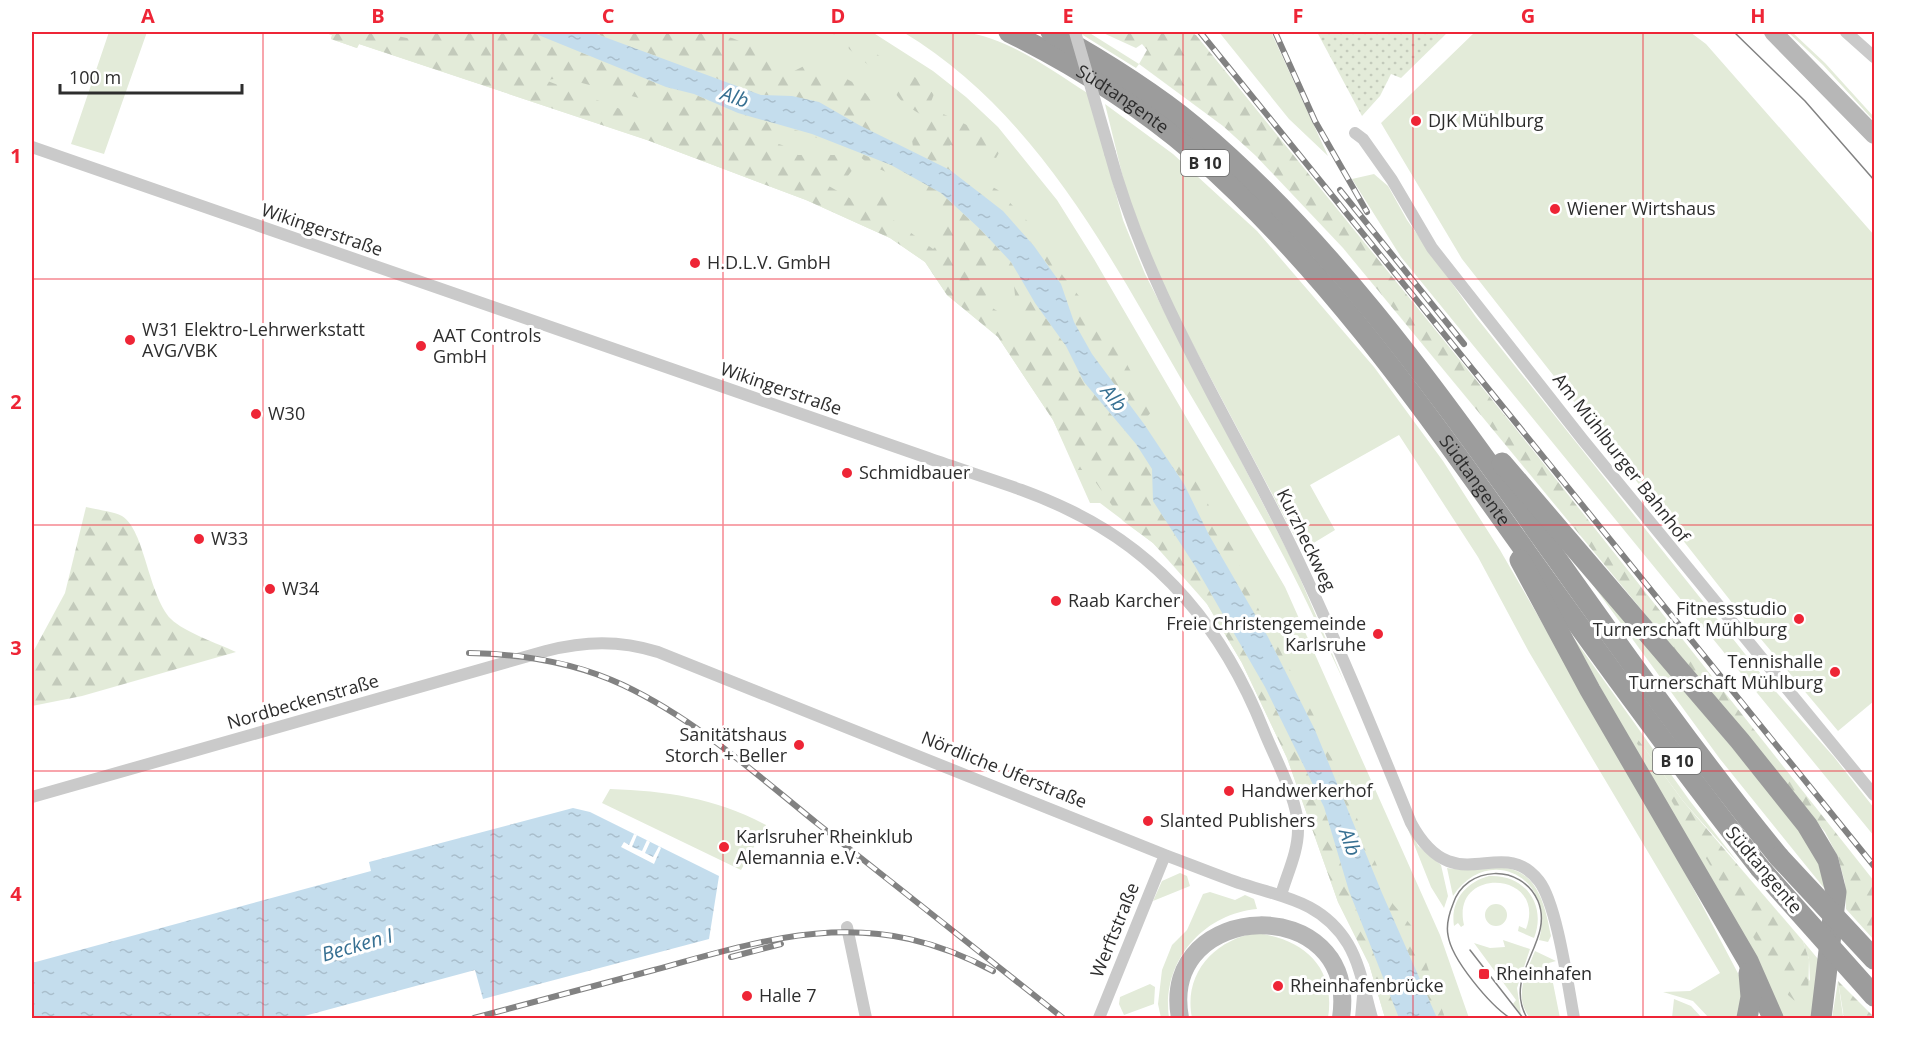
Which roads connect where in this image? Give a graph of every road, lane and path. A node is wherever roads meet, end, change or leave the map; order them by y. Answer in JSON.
{"nodes":[{"id":1,"x":1009,"y":32,"type":"edge"},
{"id":2,"x":1051,"y":32,"type":"edge"},
{"id":3,"x":1075,"y":32,"type":"edge"},
{"id":4,"x":1773,"y":32,"type":"edge"},
{"id":5,"x":1846,"y":32,"type":"edge"},
{"id":6,"x":1875,"y":57,"type":"edge"},
{"id":7,"x":1355,"y":133,"type":"dead end"},
{"id":8,"x":1875,"y":135,"type":"edge"},
{"id":9,"x":32,"y":147,"type":"edge"},
{"id":10,"x":1471,"y":438,"type":"junction"},
{"id":11,"x":1490,"y":501,"type":"junction"},
{"id":12,"x":585,"y":644,"type":"joint"},
{"id":13,"x":1875,"y":795,"type":"edge"},
{"id":14,"x":32,"y":797,"type":"edge"},
{"id":15,"x":1165,"y":855,"type":"junction"},
{"id":16,"x":1281,"y":895,"type":"junction"},
{"id":17,"x":847,"y":927,"type":"dead end"},
{"id":18,"x":1875,"y":959,"type":"edge"},
{"id":19,"x":1748,"y":961,"type":"junction"},
{"id":20,"x":1364,"y":992,"type":"junction"},
{"id":21,"x":1875,"y":996,"type":"edge"},
{"id":22,"x":1827,"y":1008,"type":"edge"},
{"id":23,"x":866,"y":1018,"type":"edge"},
{"id":24,"x":1099,"y":1018,"type":"edge"},
{"id":25,"x":1180,"y":1018,"type":"edge"},
{"id":26,"x":1341,"y":1018,"type":"edge"},
{"id":27,"x":1361,"y":1018,"type":"edge"},
{"id":28,"x":1372,"y":1018,"type":"edge"},
{"id":29,"x":1574,"y":1018,"type":"edge"},
{"id":30,"x":1747,"y":1018,"type":"edge"},
{"id":31,"x":1773,"y":1018,"type":"edge"},
{"id":32,"x":1821,"y":1018,"type":"edge"}],
"edges":[{"from":1,"to":11,"type":"highway","name":"Südtangente","number":"B 10"},
{"from":2,"to":10,"type":"highway","name":"Südtangente","number":"B 10"},
{"from":3,"to":29,"type":"street","name":"Kurzheckweg","bridge":true},
{"from":4,"to":8,"type":"main road"},
{"from":5,"to":6,"type":"street"},
{"from":7,"to":13,"type":"street","name":"Am Mühlburger Bahnhof"},
{"from":9,"to":16,"type":"street","name":"Wikingerstraße"},
{"from":10,"to":18,"type":"highway","name":"Südtangente","number":"B 10","bridge":true},
{"from":10,"to":22,"type":"highway"},
{"from":11,"to":19,"type":"highway"},
{"from":11,"to":21,"type":"highway","name":"Südtangente","number":"B 10","bridge":true},
{"from":12,"to":14,"type":"street","name":"Nordbeckenstraße"},
{"from":12,"to":15,"type":"street","name":"Nördliche Uferstraße"},
{"from":15,"to":16,"type":"street","name":"Nördliche Uferstraße"},
{"from":15,"to":24,"type":"street","name":"Werftstraße"},
{"from":16,"to":20,"type":"street","name":"Nördliche Uferstraße"},
{"from":17,"to":23,"type":"street"},
{"from":19,"to":30,"type":"highway"},
{"from":19,"to":31,"type":"highway"},
{"from":20,"to":27,"type":"street","name":"Nördliche Uferstraße"},
{"from":20,"to":28,"type":"street","name":"Nördliche Uferstraße"},
{"from":22,"to":32,"type":"highway"},
{"from":25,"to":26,"type":"main road"}]}
